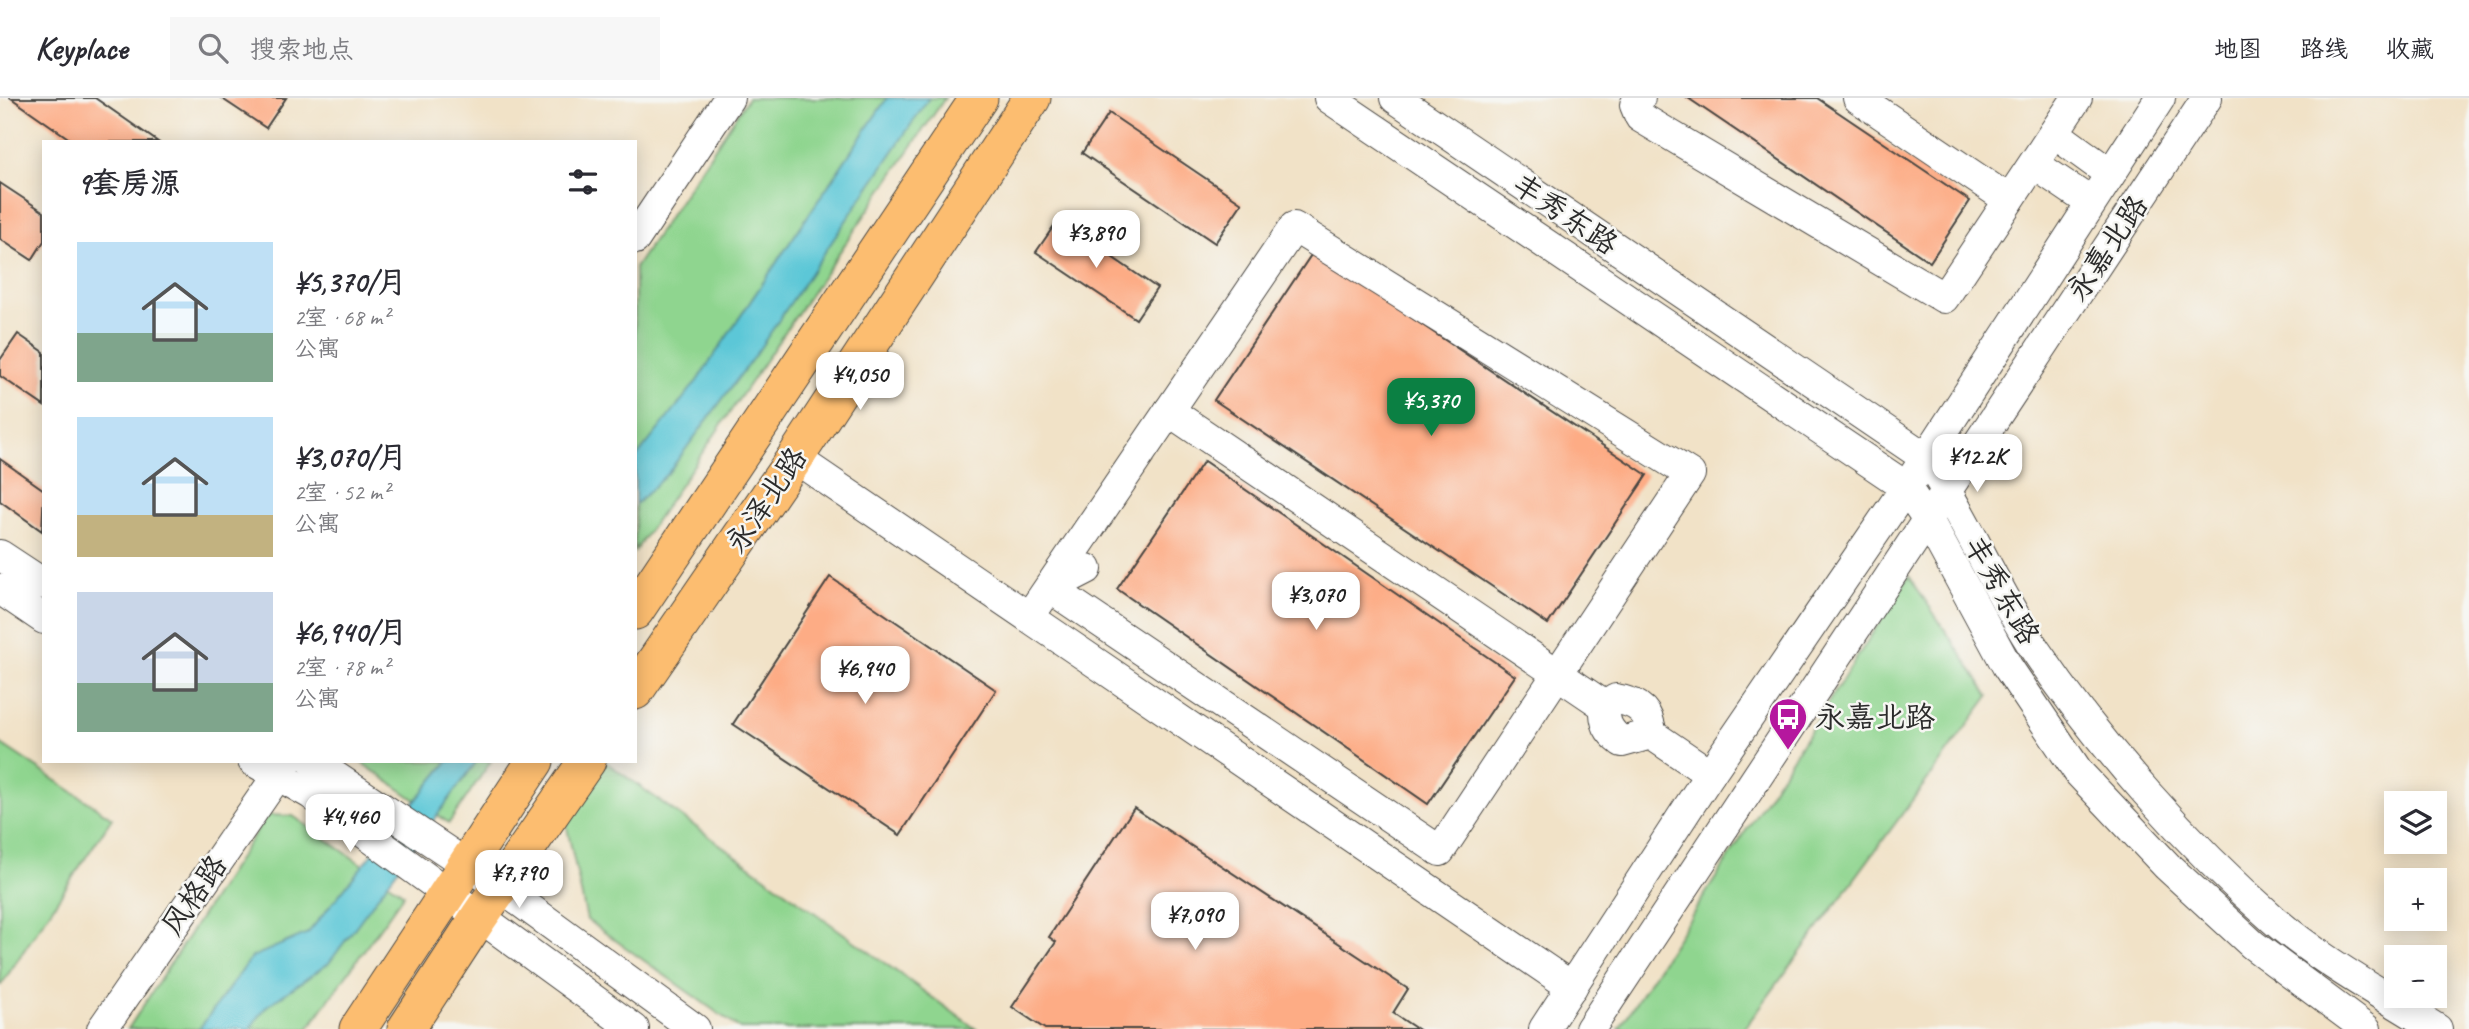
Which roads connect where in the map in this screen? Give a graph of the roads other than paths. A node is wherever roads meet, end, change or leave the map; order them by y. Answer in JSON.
{"nodes":[{"id":1,"x":729,"y":98,"type":"edge"},
{"id":2,"x":979,"y":98,"type":"edge"},
{"id":3,"x":1032,"y":98,"type":"edge"},
{"id":4,"x":1329,"y":98,"type":"edge"},
{"id":5,"x":1395,"y":98,"type":"edge"},
{"id":6,"x":1640,"y":98,"type":"edge"},
{"id":7,"x":1858,"y":98,"type":"edge"},
{"id":8,"x":2077,"y":98,"type":"edge"},
{"id":9,"x":2160,"y":98,"type":"edge"},
{"id":10,"x":2207,"y":98,"type":"edge"},
{"id":11,"x":2054,"y":132,"type":"junction"},
{"id":12,"x":2034,"y":163,"type":"junction"},
{"id":13,"x":2109,"y":173,"type":"junction"},
{"id":14,"x":2009,"y":200,"type":"junction"},
{"id":15,"x":2090,"y":202,"type":"junction"},
{"id":16,"x":637,"y":236,"type":"edge"},
{"id":17,"x":1169,"y":411,"type":"junction"},
{"id":18,"x":795,"y":458,"type":"junction"},
{"id":19,"x":1926,"y":458,"type":"junction"},
{"id":20,"x":1905,"y":486,"type":"junction"},
{"id":21,"x":1946,"y":489,"type":"junction"},
{"id":22,"x":1927,"y":518,"type":"junction"},
{"id":23,"x":0,"y":555,"type":"edge"},
{"id":24,"x":1087,"y":569,"type":"dead end"},
{"id":25,"x":42,"y":583,"type":"edge"},
{"id":26,"x":1050,"y":587,"type":"junction"},
{"id":27,"x":0,"y":589,"type":"edge"},
{"id":28,"x":637,"y":608,"type":"edge"},
{"id":29,"x":1030,"y":617,"type":"junction"},
{"id":30,"x":42,"y":618,"type":"edge"},
{"id":31,"x":1556,"y":675,"type":"junction"},
{"id":32,"x":637,"y":688,"type":"edge"},
{"id":33,"x":534,"y":763,"type":"edge"},
{"id":34,"x":586,"y":763,"type":"edge"},
{"id":35,"x":272,"y":766,"type":"edge"},
{"id":36,"x":317,"y":775,"type":"edge"},
{"id":37,"x":1710,"y":775,"type":"junction"},
{"id":38,"x":466,"y":864,"type":"junction"},
{"id":39,"x":433,"y":884,"type":"junction"},
{"id":40,"x":500,"y":887,"type":"junction"},
{"id":41,"x":479,"y":917,"type":"junction"},
{"id":42,"x":1572,"y":987,"type":"junction"},
{"id":43,"x":102,"y":1029,"type":"edge"},
{"id":44,"x":358,"y":1029,"type":"edge"},
{"id":45,"x":406,"y":1029,"type":"edge"},
{"id":46,"x":634,"y":1029,"type":"edge"},
{"id":47,"x":695,"y":1029,"type":"edge"},
{"id":48,"x":1544,"y":1029,"type":"edge"},
{"id":49,"x":1590,"y":1029,"type":"edge"},
{"id":50,"x":2367,"y":1029,"type":"edge"},
{"id":51,"x":2437,"y":1029,"type":"edge"}],
"edges":[{"from":1,"to":16,"type":"street"},
{"from":2,"to":28,"type":"main road","name":"永泽北路"},
{"from":3,"to":18,"type":"main road","name":"永泽北路"},
{"from":4,"to":20,"type":"street","name":"丰秀东路"},
{"from":5,"to":19,"type":"street","name":"丰秀东路"},
{"from":6,"to":14,"type":"street"},
{"from":7,"to":14,"type":"street"},
{"from":8,"to":11,"type":"street"},
{"from":9,"to":13,"type":"street","name":"永嘉北路"},
{"from":10,"to":21,"type":"street","name":"永嘉北路"},
{"from":11,"to":12,"type":"street"},
{"from":11,"to":13,"type":"street"},
{"from":12,"to":14,"type":"street"},
{"from":12,"to":15,"type":"street"},
{"from":13,"to":15,"type":"street","name":"永嘉北路"},
{"from":15,"to":19,"type":"street","name":"永嘉北路"},
{"from":17,"to":26,"type":"street"},
{"from":17,"to":31,"type":"street"},
{"from":17,"to":31,"type":"street"},
{"from":18,"to":29,"type":"street"},
{"from":18,"to":32,"type":"main road","name":"永泽北路"},
{"from":19,"to":20,"type":"street","name":"永嘉北路"},
{"from":19,"to":21,"type":"street","name":"丰秀东路"},
{"from":20,"to":22,"type":"street","name":"丰秀东路"},
{"from":20,"to":37,"type":"street","name":"永嘉北路"},
{"from":21,"to":22,"type":"street","name":"永嘉北路"},
{"from":21,"to":51,"type":"street","name":"丰秀东路"},
{"from":22,"to":49,"type":"street","name":"永嘉北路"},
{"from":22,"to":50,"type":"street","name":"丰秀东路"},
{"from":23,"to":25,"type":"street"},
{"from":24,"to":26,"type":"street"},
{"from":26,"to":29,"type":"street"},
{"from":26,"to":31,"type":"street"},
{"from":27,"to":30,"type":"street"},
{"from":29,"to":42,"type":"street"},
{"from":31,"to":37,"type":"street"},
{"from":33,"to":38,"type":"main road"},
{"from":34,"to":40,"type":"main road"},
{"from":35,"to":36,"type":"street"},
{"from":35,"to":43,"type":"street","name":"风格路"},
{"from":36,"to":38,"type":"street"},
{"from":36,"to":39,"type":"street"},
{"from":37,"to":42,"type":"street","name":"永嘉北路"},
{"from":38,"to":39,"type":"main road"},
{"from":38,"to":40,"type":"street"},
{"from":39,"to":41,"type":"street"},
{"from":39,"to":44,"type":"main road"},
{"from":40,"to":41,"type":"main road"},
{"from":40,"to":47,"type":"street"},
{"from":41,"to":45,"type":"main road"},
{"from":41,"to":46,"type":"street"},
{"from":42,"to":48,"type":"street","name":"永嘉北路"}]}
